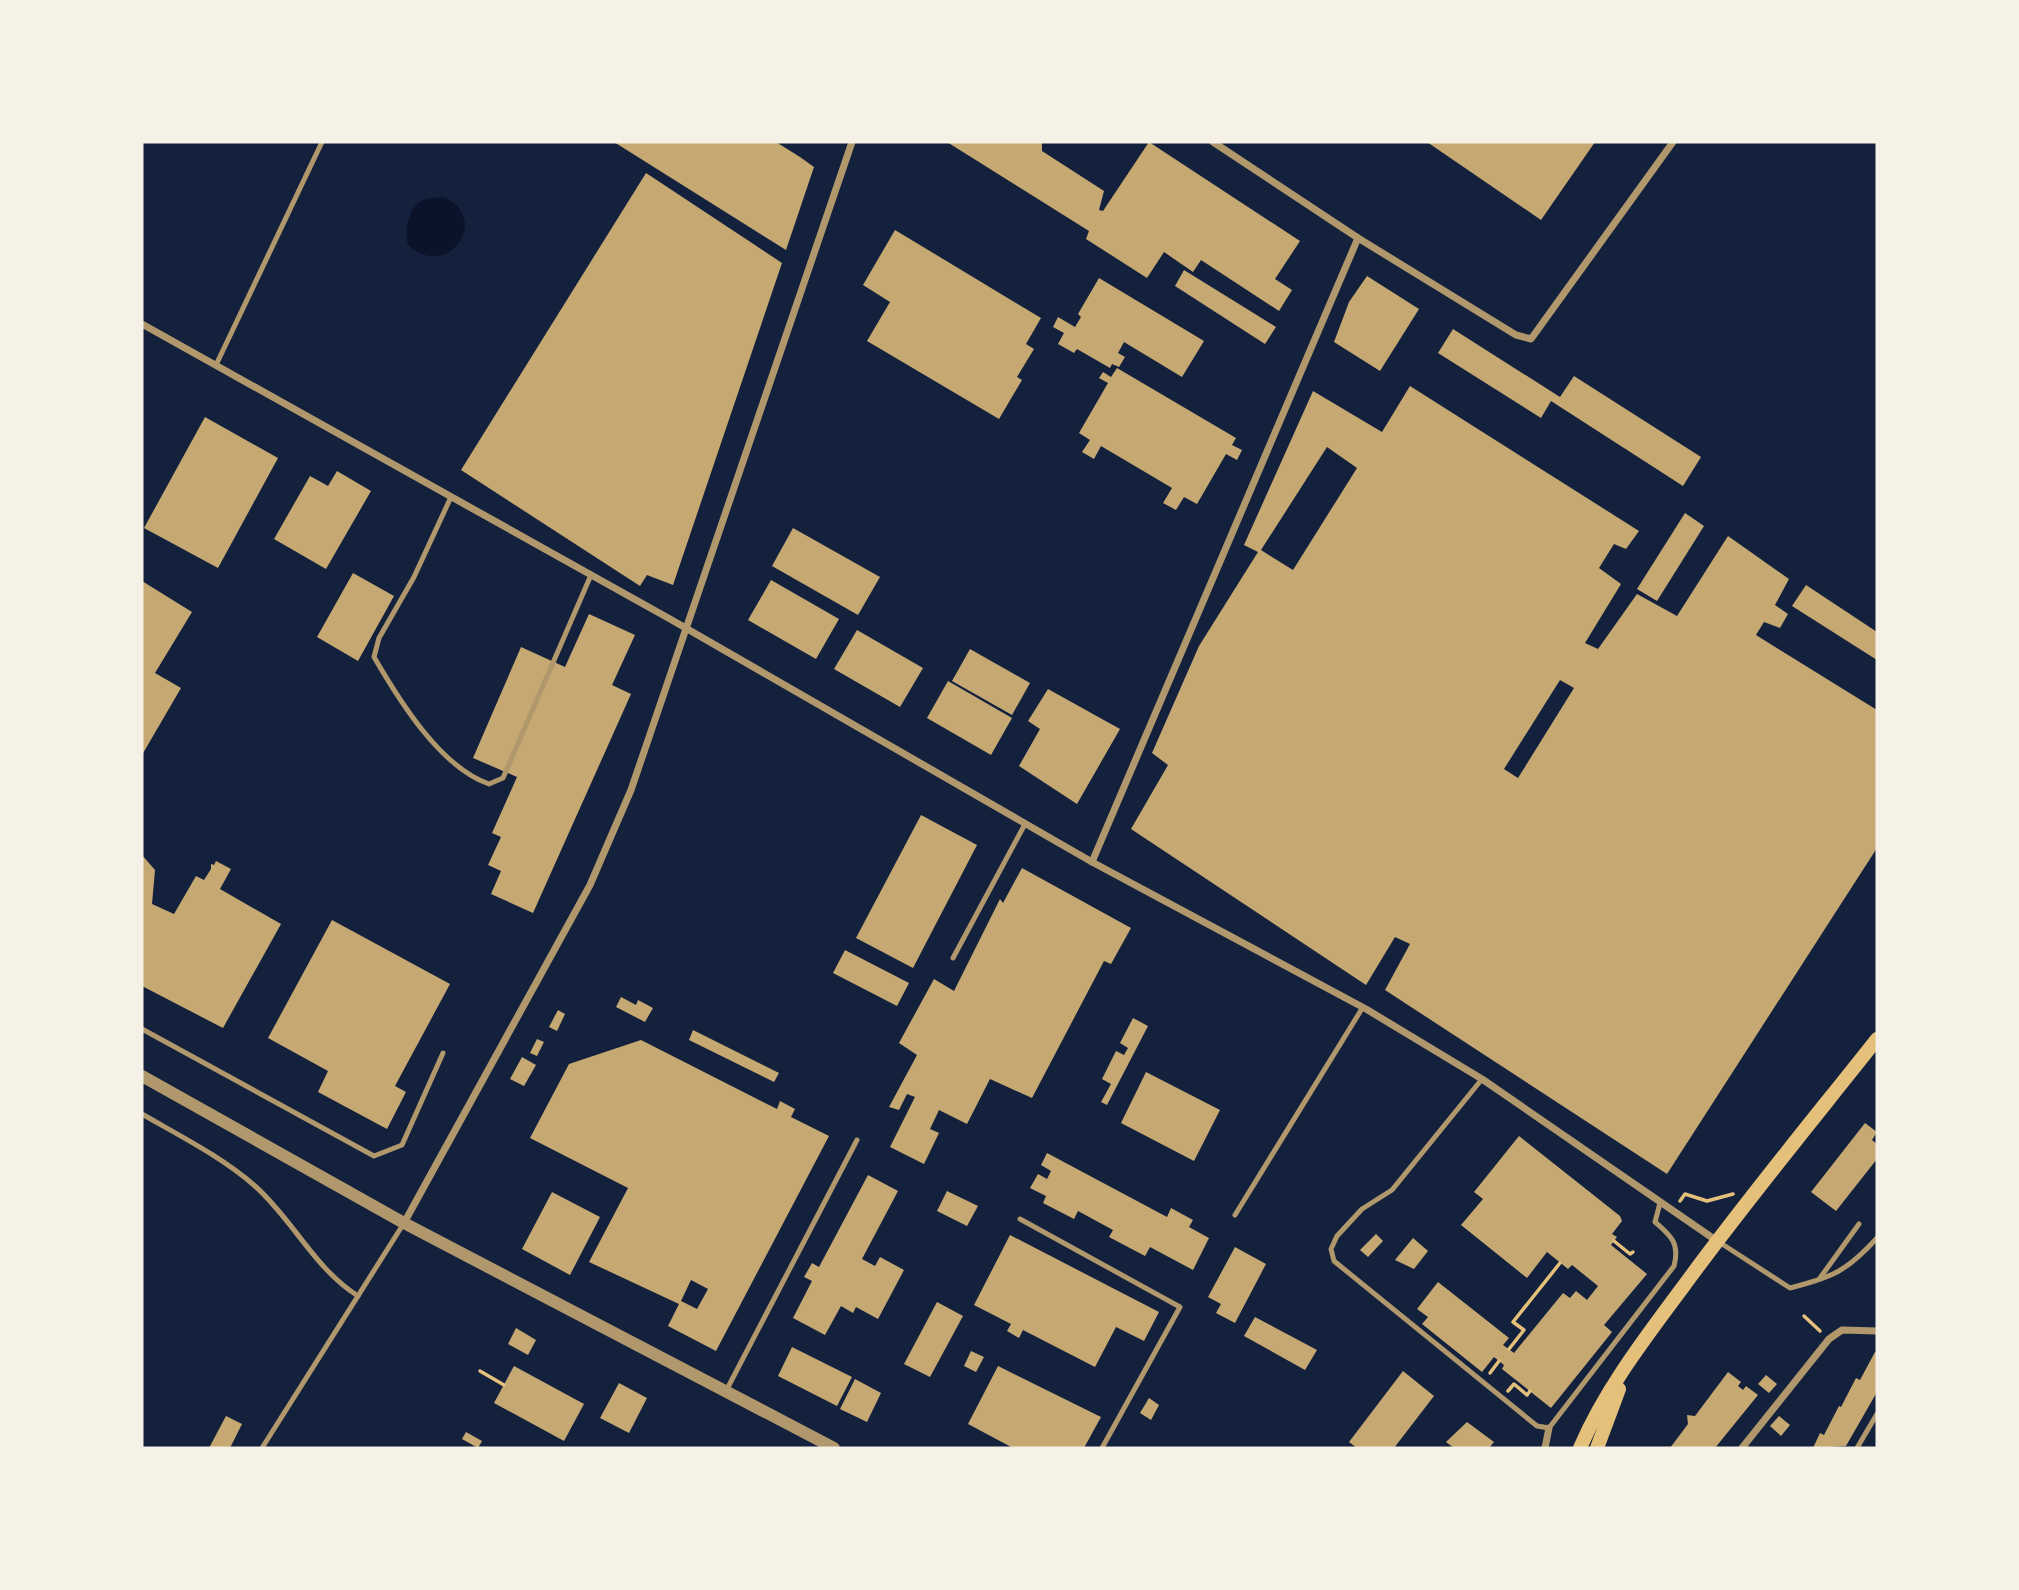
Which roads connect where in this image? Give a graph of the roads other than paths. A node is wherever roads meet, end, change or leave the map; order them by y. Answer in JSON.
{"nodes":[{"id":1,"x":322,"y":142,"type":"edge"},
{"id":2,"x":852,"y":142,"type":"edge"},
{"id":3,"x":1213,"y":142,"type":"edge"},
{"id":4,"x":1673,"y":142,"type":"edge"},
{"id":5,"x":1358,"y":238,"type":"junction"},
{"id":6,"x":142,"y":324,"type":"edge"},
{"id":7,"x":216,"y":365,"type":"junction"},
{"id":8,"x":451,"y":497,"type":"junction"},
{"id":9,"x":591,"y":575,"type":"junction"},
{"id":10,"x":687,"y":629,"type":"junction"},
{"id":11,"x":1025,"y":824,"type":"junction"},
{"id":12,"x":1092,"y":862,"type":"junction"},
{"id":13,"x":953,"y":958,"type":"dead end"},
{"id":14,"x":1363,"y":1007,"type":"junction"},
{"id":15,"x":142,"y":1029,"type":"edge"},
{"id":16,"x":1877,"y":1039,"type":"edge"},
{"id":17,"x":443,"y":1054,"type":"dead end"},
{"id":18,"x":142,"y":1076,"type":"edge"},
{"id":19,"x":1482,"y":1079,"type":"junction"},
{"id":20,"x":142,"y":1114,"type":"edge"},
{"id":21,"x":857,"y":1140,"type":"dead end"},
{"id":22,"x":1660,"y":1203,"type":"junction"},
{"id":23,"x":1235,"y":1215,"type":"dead end"},
{"id":24,"x":1020,"y":1219,"type":"dead end"},
{"id":25,"x":404,"y":1223,"type":"junction"},
{"id":26,"x":1859,"y":1224,"type":"dead end"},
{"id":27,"x":1877,"y":1238,"type":"edge"},
{"id":28,"x":1717,"y":1241,"type":"junction"},
{"id":29,"x":1819,"y":1281,"type":"junction"},
{"id":30,"x":358,"y":1296,"type":"junction"},
{"id":31,"x":1877,"y":1331,"type":"edge"},
{"id":32,"x":1628,"y":1364,"type":"junction"},
{"id":33,"x":726,"y":1391,"type":"junction"},
{"id":34,"x":1877,"y":1414,"type":"edge"},
{"id":35,"x":1549,"y":1428,"type":"junction"},
{"id":36,"x":262,"y":1448,"type":"edge"},
{"id":37,"x":834,"y":1448,"type":"edge"},
{"id":38,"x":1102,"y":1448,"type":"edge"},
{"id":39,"x":1545,"y":1448,"type":"edge"},
{"id":40,"x":1580,"y":1448,"type":"edge"},
{"id":41,"x":1597,"y":1448,"type":"edge"},
{"id":42,"x":1742,"y":1448,"type":"edge"},
{"id":43,"x":1857,"y":1448,"type":"edge"}],
"edges":[{"from":1,"to":7,"type":"lane"},
{"from":2,"to":10,"type":"street"},
{"from":3,"to":5,"type":"street"},
{"from":4,"to":5,"type":"street"},
{"from":5,"to":12,"type":"street"},
{"from":6,"to":7,"type":"street"},
{"from":7,"to":8,"type":"street"},
{"from":8,"to":9,"type":"street"},
{"from":8,"to":9,"type":"lane"},
{"from":9,"to":10,"type":"street"},
{"from":10,"to":11,"type":"street"},
{"from":10,"to":25,"type":"street"},
{"from":11,"to":12,"type":"street"},
{"from":11,"to":13,"type":"lane"},
{"from":12,"to":14,"type":"street"},
{"from":14,"to":19,"type":"street"},
{"from":14,"to":23,"type":"lane"},
{"from":15,"to":17,"type":"lane"},
{"from":16,"to":28,"type":"main road"},
{"from":18,"to":25,"type":"street"},
{"from":19,"to":22,"type":"street"},
{"from":19,"to":35,"type":"lane"},
{"from":20,"to":30,"type":"lane"},
{"from":21,"to":33,"type":"lane"},
{"from":22,"to":28,"type":"street"},
{"from":22,"to":35,"type":"lane"},
{"from":24,"to":38,"type":"lane"},
{"from":25,"to":30,"type":"lane"},
{"from":25,"to":33,"type":"street"},
{"from":26,"to":29,"type":"lane"},
{"from":27,"to":29,"type":"lane"},
{"from":28,"to":29,"type":"lane"},
{"from":28,"to":32,"type":"main road"},
{"from":30,"to":36,"type":"lane"},
{"from":31,"to":42,"type":"street"},
{"from":32,"to":40,"type":"main road"},
{"from":32,"to":41,"type":"main road"},
{"from":33,"to":37,"type":"street"},
{"from":34,"to":43,"type":"lane"},
{"from":35,"to":39,"type":"street"}]}
